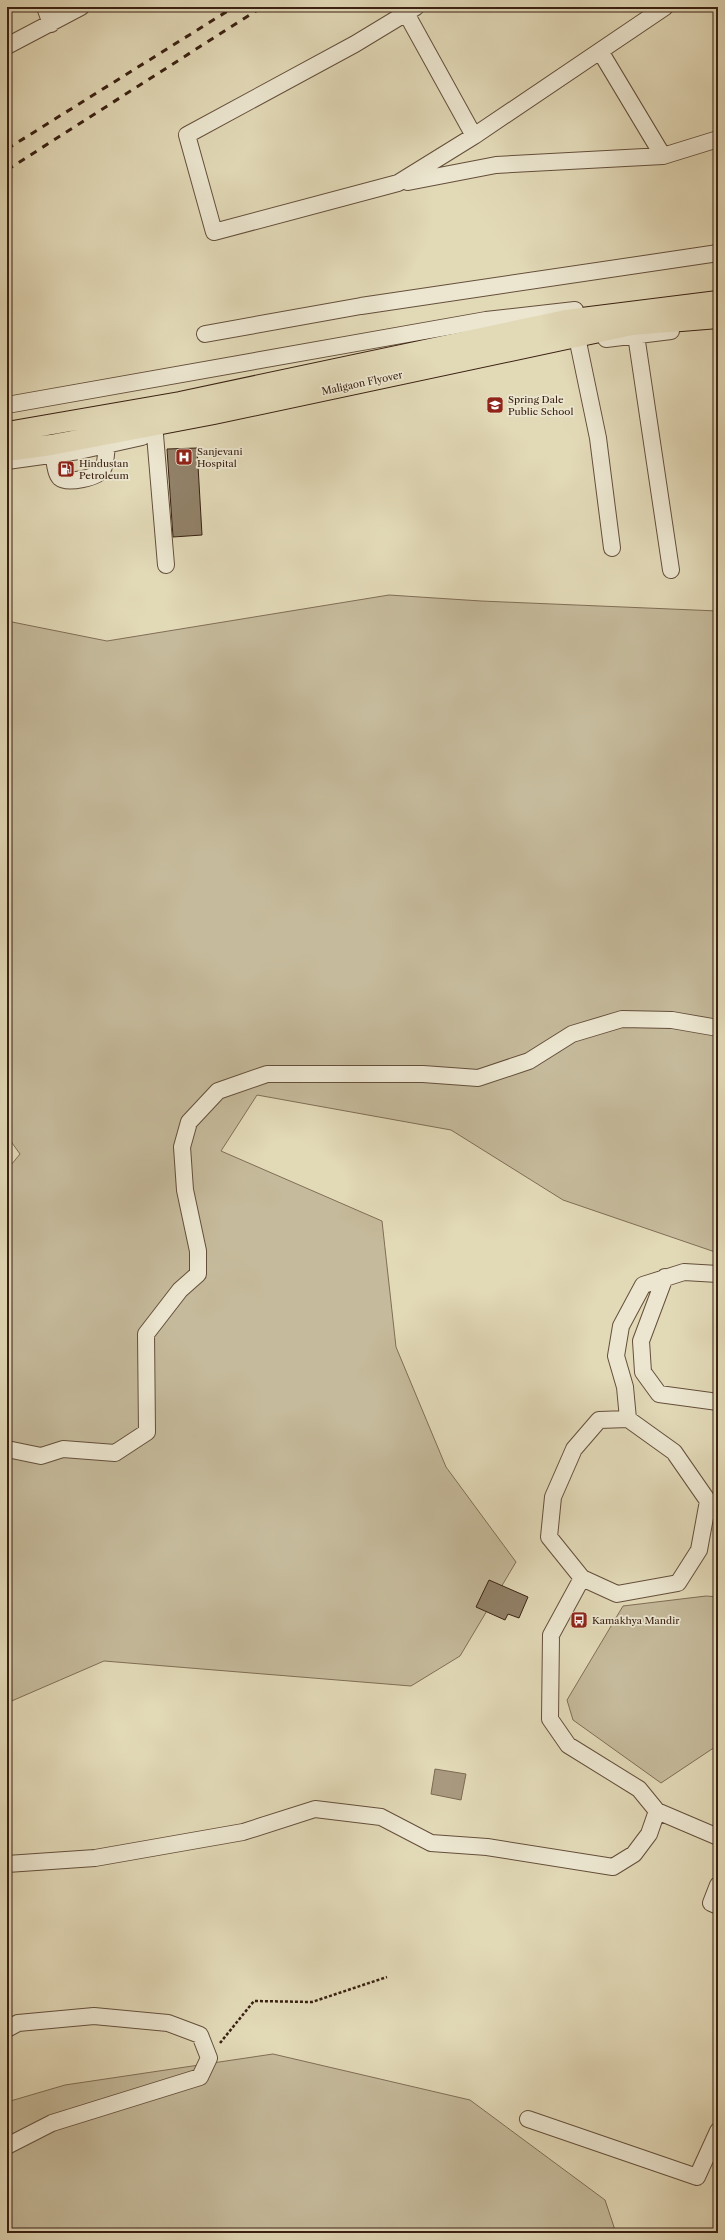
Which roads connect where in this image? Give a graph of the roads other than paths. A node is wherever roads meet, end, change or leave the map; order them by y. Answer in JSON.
{"nodes":[{"id":1,"x":45,"y":7,"type":"edge"},
{"id":2,"x":82,"y":7,"type":"edge"},
{"id":3,"x":665,"y":7,"type":"edge"},
{"id":4,"x":411,"y":10,"type":"edge"},
{"id":5,"x":50,"y":24,"type":"junction"},
{"id":6,"x":7,"y":46,"type":"edge"},
{"id":7,"x":600,"y":51,"type":"junction"},
{"id":8,"x":474,"y":136,"type":"junction"},
{"id":9,"x":718,"y":140,"type":"edge"},
{"id":10,"x":663,"y":156,"type":"junction"},
{"id":11,"x":398,"y":183,"type":"junction"},
{"id":12,"x":718,"y":253,"type":"edge"},
{"id":13,"x":718,"y":293,"type":"edge"},
{"id":14,"x":718,"y":302,"type":"edge"},
{"id":15,"x":718,"y":318,"type":"edge"},
{"id":16,"x":718,"y":326,"type":"edge"},
{"id":17,"x":205,"y":334,"type":"dead end"},
{"id":18,"x":636,"y":335,"type":"junction"},
{"id":19,"x":578,"y":342,"type":"junction"},
{"id":20,"x":7,"y":405,"type":"edge"},
{"id":21,"x":7,"y":432,"type":"edge"},
{"id":22,"x":155,"y":435,"type":"junction"},
{"id":23,"x":107,"y":445,"type":"junction"},
{"id":24,"x":7,"y":451,"type":"edge"},
{"id":25,"x":53,"y":454,"type":"junction"},
{"id":26,"x":7,"y":461,"type":"edge"},
{"id":27,"x":612,"y":548,"type":"dead end"},
{"id":28,"x":166,"y":565,"type":"dead end"},
{"id":29,"x":672,"y":570,"type":"dead end"},
{"id":30,"x":718,"y":1028,"type":"edge"},
{"id":31,"x":718,"y":1274,"type":"edge"},
{"id":32,"x":665,"y":1277,"type":"junction"},
{"id":33,"x":718,"y":1402,"type":"edge"},
{"id":34,"x":628,"y":1419,"type":"junction"},
{"id":35,"x":7,"y":1449,"type":"edge"},
{"id":36,"x":582,"y":1578,"type":"junction"},
{"id":37,"x":657,"y":1810,"type":"junction"},
{"id":38,"x":718,"y":1837,"type":"edge"},
{"id":39,"x":7,"y":1864,"type":"edge"},
{"id":40,"x":718,"y":1885,"type":"edge"},
{"id":41,"x":718,"y":1906,"type":"edge"},
{"id":42,"x":7,"y":2029,"type":"edge"},
{"id":43,"x":528,"y":2119,"type":"dead end"},
{"id":44,"x":718,"y":2130,"type":"edge"},
{"id":45,"x":7,"y":2146,"type":"edge"}],
"edges":[{"from":1,"to":5,"type":"street"},
{"from":2,"to":5,"type":"street"},
{"from":3,"to":7,"type":"street"},
{"from":4,"to":8,"type":"street"},
{"from":4,"to":11,"type":"street"},
{"from":5,"to":6,"type":"street"},
{"from":7,"to":8,"type":"street"},
{"from":7,"to":10,"type":"street"},
{"from":8,"to":11,"type":"street"},
{"from":9,"to":10,"type":"street"},
{"from":10,"to":11,"type":"street"},
{"from":12,"to":17,"type":"street"},
{"from":13,"to":20,"type":"street"},
{"from":14,"to":21,"type":"main road","name":"Maligaon Flyover"},
{"from":15,"to":24,"type":"main road","name":"Maligaon Flyover"},
{"from":16,"to":18,"type":"street"},
{"from":18,"to":19,"type":"street"},
{"from":18,"to":29,"type":"street"},
{"from":19,"to":22,"type":"street"},
{"from":19,"to":27,"type":"street"},
{"from":22,"to":23,"type":"street"},
{"from":22,"to":28,"type":"street"},
{"from":23,"to":25,"type":"street"},
{"from":23,"to":25,"type":"street"},
{"from":25,"to":26,"type":"street"},
{"from":30,"to":35,"type":"street"},
{"from":31,"to":32,"type":"street"},
{"from":32,"to":33,"type":"street"},
{"from":32,"to":34,"type":"street"},
{"from":34,"to":36,"type":"street"},
{"from":34,"to":36,"type":"street"},
{"from":36,"to":37,"type":"street"},
{"from":37,"to":38,"type":"street"},
{"from":37,"to":39,"type":"street"},
{"from":40,"to":41,"type":"street"},
{"from":42,"to":45,"type":"street"},
{"from":43,"to":44,"type":"street"}]}
